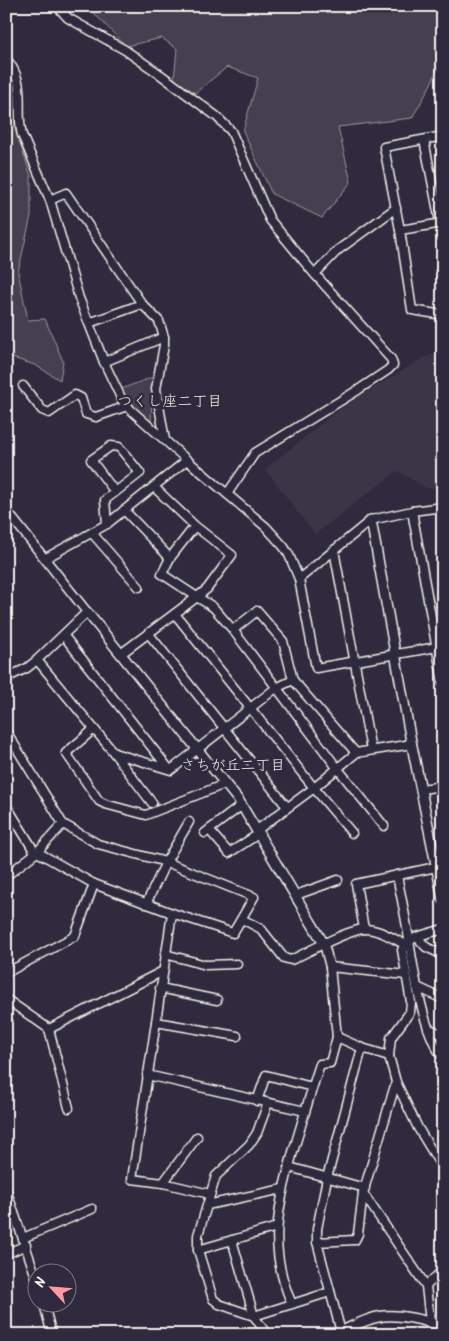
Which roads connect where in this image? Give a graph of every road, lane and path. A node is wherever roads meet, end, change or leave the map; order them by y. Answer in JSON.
{"nodes":[{"id":1,"x":57,"y":6,"type":"edge"},
{"id":2,"x":6,"y":59,"type":"edge"},
{"id":3,"x":443,"y":136,"type":"edge"},
{"id":4,"x":424,"y":140,"type":"junction"},
{"id":5,"x":50,"y":200,"type":"junction"},
{"id":6,"x":396,"y":208,"type":"junction"},
{"id":7,"x":441,"y":223,"type":"edge"},
{"id":8,"x":400,"y":230,"type":"junction"},
{"id":9,"x":443,"y":237,"type":"edge"},
{"id":10,"x":315,"y":274,"type":"junction"},
{"id":11,"x":142,"y":304,"type":"junction"},
{"id":12,"x":443,"y":314,"type":"edge"},
{"id":13,"x":89,"y":323,"type":"junction"},
{"id":14,"x":164,"y":337,"type":"junction"},
{"id":15,"x":104,"y":362,"type":"junction"},
{"id":16,"x":23,"y":386,"type":"dead end"},
{"id":17,"x":127,"y":406,"type":"junction"},
{"id":18,"x":165,"y":440,"type":"junction"},
{"id":19,"x":187,"y":460,"type":"junction"},
{"id":20,"x":154,"y":487,"type":"junction"},
{"id":21,"x":115,"y":492,"type":"junction"},
{"id":22,"x":228,"y":494,"type":"junction"},
{"id":23,"x":443,"y":506,"type":"edge"},
{"id":24,"x":6,"y":510,"type":"edge"},
{"id":25,"x":124,"y":510,"type":"junction"},
{"id":26,"x":412,"y":511,"type":"junction"},
{"id":27,"x":371,"y":520,"type":"junction"},
{"id":28,"x":107,"y":524,"type":"junction"},
{"id":29,"x":194,"y":526,"type":"junction"},
{"id":30,"x":92,"y":533,"type":"junction"},
{"id":31,"x":334,"y":550,"type":"junction"},
{"id":32,"x":46,"y":558,"type":"junction"},
{"id":33,"x":170,"y":558,"type":"junction"},
{"id":34,"x":299,"y":580,"type":"junction"},
{"id":35,"x":139,"y":587,"type":"dead end"},
{"id":36,"x":197,"y":597,"type":"junction"},
{"id":37,"x":87,"y":612,"type":"junction"},
{"id":38,"x":176,"y":614,"type":"junction"},
{"id":39,"x":233,"y":630,"type":"junction"},
{"id":40,"x":149,"y":634,"type":"junction"},
{"id":41,"x":64,"y":636,"type":"junction"},
{"id":42,"x":440,"y":647,"type":"edge"},
{"id":43,"x":122,"y":653,"type":"junction"},
{"id":44,"x":396,"y":654,"type":"junction"},
{"id":45,"x":37,"y":660,"type":"junction"},
{"id":46,"x":355,"y":662,"type":"junction"},
{"id":47,"x":6,"y":678,"type":"edge"},
{"id":48,"x":293,"y":680,"type":"junction"},
{"id":49,"x":443,"y":683,"type":"edge"},
{"id":50,"x":276,"y":688,"type":"junction"},
{"id":51,"x":250,"y":708,"type":"junction"},
{"id":52,"x":224,"y":728,"type":"junction"},
{"id":53,"x":94,"y":729,"type":"junction"},
{"id":54,"x":6,"y":731,"type":"edge"},
{"id":55,"x":412,"y":744,"type":"junction"},
{"id":56,"x":197,"y":749,"type":"junction"},
{"id":57,"x":371,"y":750,"type":"junction"},
{"id":58,"x":114,"y":753,"type":"junction"},
{"id":59,"x":356,"y":753,"type":"junction"},
{"id":60,"x":338,"y":769,"type":"junction"},
{"id":61,"x":169,"y":770,"type":"junction"},
{"id":62,"x":225,"y":784,"type":"junction"},
{"id":63,"x":443,"y":786,"type":"edge"},
{"id":64,"x":314,"y":788,"type":"junction"},
{"id":65,"x":421,"y":789,"type":"junction"},
{"id":66,"x":152,"y":803,"type":"dead end"},
{"id":67,"x":242,"y":805,"type":"junction"},
{"id":68,"x":6,"y":806,"type":"edge"},
{"id":69,"x":287,"y":807,"type":"junction"},
{"id":70,"x":189,"y":822,"type":"dead end"},
{"id":71,"x":64,"y":824,"type":"junction"},
{"id":72,"x":384,"y":826,"type":"dead end"},
{"id":73,"x":258,"y":832,"type":"junction"},
{"id":74,"x":352,"y":833,"type":"dead end"},
{"id":75,"x":37,"y":852,"type":"junction"},
{"id":76,"x":166,"y":862,"type":"junction"},
{"id":77,"x":436,"y":867,"type":"junction"},
{"id":78,"x":397,"y":875,"type":"junction"},
{"id":79,"x":6,"y":876,"type":"edge"},
{"id":80,"x":338,"y":880,"type":"dead end"},
{"id":81,"x":94,"y":884,"type":"junction"},
{"id":82,"x":296,"y":895,"type":"junction"},
{"id":83,"x":443,"y":899,"type":"edge"},
{"id":84,"x":146,"y":904,"type":"junction"},
{"id":85,"x":172,"y":913,"type":"junction"},
{"id":86,"x":242,"y":919,"type":"junction"},
{"id":87,"x":364,"y":929,"type":"junction"},
{"id":88,"x":443,"y":929,"type":"edge"},
{"id":89,"x":418,"y":937,"type":"junction"},
{"id":90,"x":406,"y":942,"type":"junction"},
{"id":91,"x":324,"y":944,"type":"junction"},
{"id":92,"x":165,"y":954,"type":"junction"},
{"id":93,"x":443,"y":955,"type":"edge"},
{"id":94,"x":237,"y":964,"type":"dead end"},
{"id":95,"x":330,"y":967,"type":"junction"},
{"id":96,"x":163,"y":970,"type":"junction"},
{"id":97,"x":6,"y":973,"type":"edge"},
{"id":98,"x":406,"y":975,"type":"junction"},
{"id":99,"x":417,"y":987,"type":"junction"},
{"id":100,"x":160,"y":988,"type":"junction"},
{"id":101,"x":6,"y":999,"type":"edge"},
{"id":102,"x":443,"y":999,"type":"edge"},
{"id":103,"x":217,"y":1000,"type":"dead end"},
{"id":104,"x":156,"y":1022,"type":"junction"},
{"id":105,"x":428,"y":1028,"type":"junction"},
{"id":106,"x":50,"y":1029,"type":"junction"},
{"id":107,"x":443,"y":1035,"type":"edge"},
{"id":108,"x":237,"y":1036,"type":"dead end"},
{"id":109,"x":337,"y":1037,"type":"junction"},
{"id":110,"x":362,"y":1048,"type":"junction"},
{"id":111,"x":389,"y":1056,"type":"junction"},
{"id":112,"x":443,"y":1057,"type":"edge"},
{"id":113,"x":147,"y":1075,"type":"junction"},
{"id":114,"x":396,"y":1082,"type":"junction"},
{"id":115,"x":312,"y":1088,"type":"junction"},
{"id":116,"x":257,"y":1101,"type":"junction"},
{"id":117,"x":268,"y":1103,"type":"junction"},
{"id":118,"x":69,"y":1108,"type":"dead end"},
{"id":119,"x":305,"y":1111,"type":"junction"},
{"id":120,"x":197,"y":1137,"type":"dead end"},
{"id":121,"x":289,"y":1167,"type":"junction"},
{"id":122,"x":443,"y":1169,"type":"edge"},
{"id":123,"x":327,"y":1178,"type":"junction"},
{"id":124,"x":163,"y":1183,"type":"junction"},
{"id":125,"x":6,"y":1189,"type":"edge"},
{"id":126,"x":283,"y":1189,"type":"junction"},
{"id":127,"x":364,"y":1191,"type":"junction"},
{"id":128,"x":210,"y":1194,"type":"junction"},
{"id":129,"x":9,"y":1204,"type":"edge"},
{"id":130,"x":207,"y":1205,"type":"junction"},
{"id":131,"x":92,"y":1209,"type":"dead end"},
{"id":132,"x":277,"y":1227,"type":"junction"},
{"id":133,"x":232,"y":1240,"type":"junction"},
{"id":134,"x":25,"y":1242,"type":"junction"},
{"id":135,"x":317,"y":1242,"type":"junction"},
{"id":136,"x":198,"y":1250,"type":"junction"},
{"id":137,"x":6,"y":1254,"type":"edge"},
{"id":138,"x":32,"y":1264,"type":"edge"},
{"id":139,"x":443,"y":1270,"type":"edge"},
{"id":140,"x":426,"y":1286,"type":"junction"},
{"id":141,"x":330,"y":1292,"type":"junction"},
{"id":142,"x":292,"y":1304,"type":"junction"},
{"id":143,"x":47,"y":1314,"type":"edge"},
{"id":144,"x":254,"y":1316,"type":"junction"},
{"id":145,"x":430,"y":1322,"type":"junction"},
{"id":146,"x":443,"y":1328,"type":"edge"},
{"id":147,"x":338,"y":1333,"type":"edge"},
{"id":148,"x":52,"y":1335,"type":"edge"},
{"id":149,"x":266,"y":1335,"type":"edge"}],
"edges":[{"from":1,"to":10,"type":"street"},
{"from":2,"to":5,"type":"street"},
{"from":3,"to":4,"type":"street"},
{"from":4,"to":6,"type":"street"},
{"from":4,"to":7,"type":"street"},
{"from":5,"to":11,"type":"street"},
{"from":5,"to":13,"type":"street"},
{"from":6,"to":8,"type":"street"},
{"from":6,"to":10,"type":"street"},
{"from":7,"to":8,"type":"street"},
{"from":7,"to":9,"type":"street"},
{"from":8,"to":12,"type":"street"},
{"from":10,"to":22,"type":"street"},
{"from":11,"to":13,"type":"street"},
{"from":11,"to":14,"type":"street"},
{"from":13,"to":15,"type":"street"},
{"from":14,"to":15,"type":"street"},
{"from":14,"to":18,"type":"street"},
{"from":15,"to":17,"type":"street"},
{"from":16,"to":17,"type":"street"},
{"from":17,"to":18,"type":"street"},
{"from":18,"to":19,"type":"street"},
{"from":19,"to":20,"type":"street"},
{"from":19,"to":22,"type":"street"},
{"from":20,"to":25,"type":"street"},
{"from":20,"to":29,"type":"street"},
{"from":21,"to":21,"type":"street"},
{"from":21,"to":28,"type":"street"},
{"from":22,"to":34,"type":"street"},
{"from":23,"to":26,"type":"street"},
{"from":24,"to":32,"type":"street"},
{"from":25,"to":28,"type":"street"},
{"from":25,"to":33,"type":"street"},
{"from":26,"to":27,"type":"street"},
{"from":26,"to":42,"type":"street"},
{"from":27,"to":31,"type":"street"},
{"from":27,"to":44,"type":"street"},
{"from":28,"to":30,"type":"street"},
{"from":29,"to":33,"type":"street"},
{"from":29,"to":36,"type":"street"},
{"from":30,"to":32,"type":"street"},
{"from":30,"to":35,"type":"street"},
{"from":31,"to":34,"type":"street"},
{"from":31,"to":46,"type":"street"},
{"from":32,"to":37,"type":"street"},
{"from":33,"to":36,"type":"street"},
{"from":34,"to":46,"type":"street"},
{"from":36,"to":38,"type":"street"},
{"from":36,"to":39,"type":"street"},
{"from":37,"to":41,"type":"street"},
{"from":37,"to":43,"type":"street"},
{"from":38,"to":40,"type":"street"},
{"from":38,"to":51,"type":"street"},
{"from":39,"to":48,"type":"street"},
{"from":39,"to":50,"type":"street"},
{"from":40,"to":43,"type":"street"},
{"from":40,"to":52,"type":"street"},
{"from":41,"to":45,"type":"street"},
{"from":41,"to":61,"type":"street"},
{"from":42,"to":44,"type":"street"},
{"from":42,"to":49,"type":"street"},
{"from":43,"to":56,"type":"street"},
{"from":44,"to":46,"type":"street"},
{"from":44,"to":55,"type":"street"},
{"from":45,"to":47,"type":"street"},
{"from":45,"to":53,"type":"street"},
{"from":46,"to":57,"type":"street"},
{"from":48,"to":50,"type":"street"},
{"from":48,"to":59,"type":"street"},
{"from":50,"to":51,"type":"street"},
{"from":50,"to":60,"type":"street"},
{"from":51,"to":52,"type":"street"},
{"from":51,"to":64,"type":"street"},
{"from":52,"to":56,"type":"street"},
{"from":52,"to":69,"type":"street"},
{"from":53,"to":58,"type":"street"},
{"from":53,"to":62,"type":"street"},
{"from":54,"to":71,"type":"street"},
{"from":55,"to":57,"type":"street"},
{"from":55,"to":65,"type":"street"},
{"from":56,"to":61,"type":"street"},
{"from":56,"to":62,"type":"street"},
{"from":57,"to":59,"type":"street"},
{"from":58,"to":61,"type":"street"},
{"from":58,"to":66,"type":"street"},
{"from":59,"to":60,"type":"street"},
{"from":60,"to":64,"type":"street"},
{"from":60,"to":72,"type":"street"},
{"from":62,"to":67,"type":"street"},
{"from":63,"to":65,"type":"street"},
{"from":64,"to":69,"type":"street"},
{"from":64,"to":74,"type":"street"},
{"from":65,"to":77,"type":"street"},
{"from":67,"to":73,"type":"street"},
{"from":67,"to":73,"type":"street"},
{"from":68,"to":75,"type":"street"},
{"from":69,"to":73,"type":"street"},
{"from":70,"to":76,"type":"street"},
{"from":71,"to":75,"type":"street"},
{"from":71,"to":76,"type":"street"},
{"from":73,"to":82,"type":"street"},
{"from":75,"to":79,"type":"street"},
{"from":75,"to":81,"type":"street"},
{"from":76,"to":84,"type":"street"},
{"from":76,"to":86,"type":"street"},
{"from":77,"to":78,"type":"street"},
{"from":77,"to":83,"type":"street"},
{"from":78,"to":87,"type":"street"},
{"from":78,"to":90,"type":"street"},
{"from":80,"to":82,"type":"street"},
{"from":81,"to":84,"type":"street"},
{"from":81,"to":97,"type":"street"},
{"from":82,"to":91,"type":"street"},
{"from":84,"to":85,"type":"street"},
{"from":85,"to":86,"type":"street"},
{"from":85,"to":92,"type":"street"},
{"from":86,"to":91,"type":"street"},
{"from":87,"to":90,"type":"street"},
{"from":87,"to":91,"type":"street"},
{"from":88,"to":89,"type":"street"},
{"from":89,"to":90,"type":"street"},
{"from":89,"to":93,"type":"street"},
{"from":90,"to":98,"type":"street"},
{"from":90,"to":99,"type":"street"},
{"from":91,"to":95,"type":"street"},
{"from":92,"to":94,"type":"street"},
{"from":92,"to":96,"type":"street"},
{"from":95,"to":98,"type":"street"},
{"from":95,"to":109,"type":"street"},
{"from":96,"to":100,"type":"street"},
{"from":96,"to":106,"type":"street"},
{"from":98,"to":111,"type":"street"},
{"from":99,"to":102,"type":"street"},
{"from":99,"to":105,"type":"street"},
{"from":100,"to":103,"type":"street"},
{"from":100,"to":104,"type":"street"},
{"from":101,"to":106,"type":"street"},
{"from":104,"to":108,"type":"street"},
{"from":104,"to":113,"type":"street"},
{"from":105,"to":107,"type":"street"},
{"from":105,"to":112,"type":"street"},
{"from":106,"to":118,"type":"street"},
{"from":109,"to":110,"type":"street"},
{"from":109,"to":115,"type":"street"},
{"from":110,"to":111,"type":"street"},
{"from":110,"to":123,"type":"street"},
{"from":111,"to":114,"type":"street"},
{"from":113,"to":116,"type":"street"},
{"from":113,"to":124,"type":"street"},
{"from":114,"to":122,"type":"street"},
{"from":114,"to":127,"type":"street"},
{"from":115,"to":116,"type":"street"},
{"from":115,"to":119,"type":"street"},
{"from":116,"to":117,"type":"street"},
{"from":117,"to":119,"type":"street"},
{"from":117,"to":128,"type":"street"},
{"from":119,"to":121,"type":"street"},
{"from":120,"to":124,"type":"street"},
{"from":121,"to":123,"type":"street"},
{"from":121,"to":126,"type":"street"},
{"from":123,"to":127,"type":"street"},
{"from":123,"to":135,"type":"street"},
{"from":124,"to":128,"type":"street"},
{"from":125,"to":129,"type":"street"},
{"from":126,"to":130,"type":"street"},
{"from":126,"to":132,"type":"street"},
{"from":127,"to":135,"type":"street"},
{"from":127,"to":140,"type":"street"},
{"from":128,"to":130,"type":"street"},
{"from":129,"to":134,"type":"street"},
{"from":130,"to":136,"type":"street"},
{"from":131,"to":134,"type":"street"},
{"from":132,"to":133,"type":"street"},
{"from":132,"to":142,"type":"street"},
{"from":133,"to":136,"type":"street"},
{"from":133,"to":144,"type":"street"},
{"from":134,"to":137,"type":"street"},
{"from":134,"to":138,"type":"street"},
{"from":135,"to":141,"type":"street"},
{"from":136,"to":144,"type":"street"},
{"from":139,"to":140,"type":"street"},
{"from":140,"to":145,"type":"street"},
{"from":141,"to":142,"type":"street"},
{"from":141,"to":147,"type":"street"},
{"from":142,"to":144,"type":"street"},
{"from":143,"to":148,"type":"street"},
{"from":144,"to":149,"type":"street"},
{"from":145,"to":146,"type":"street"},
{"from":145,"to":147,"type":"street"}]}
